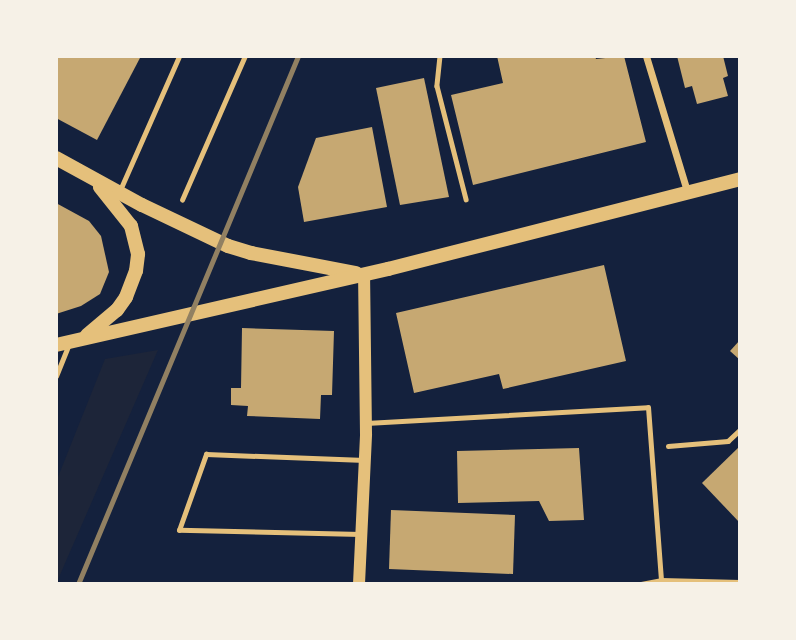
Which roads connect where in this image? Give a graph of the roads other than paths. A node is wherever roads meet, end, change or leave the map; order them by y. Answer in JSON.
{"nodes":[{"id":1,"x":179,"y":56,"type":"edge"},
{"id":2,"x":646,"y":56,"type":"edge"},
{"id":3,"x":56,"y":158,"type":"edge"},
{"id":4,"x":91,"y":177,"type":"junction"},
{"id":5,"x":740,"y":179,"type":"edge"},
{"id":6,"x":687,"y":191,"type":"junction"},
{"id":7,"x":119,"y":193,"type":"junction"},
{"id":8,"x":364,"y":275,"type":"junction"},
{"id":9,"x":70,"y":342,"type":"edge"},
{"id":10,"x":56,"y":376,"type":"edge"},
{"id":11,"x":366,"y":423,"type":"junction"},
{"id":12,"x":365,"y":460,"type":"junction"},
{"id":13,"x":361,"y":534,"type":"junction"},
{"id":14,"x":661,"y":580,"type":"junction"},
{"id":15,"x":740,"y":582,"type":"edge"},
{"id":16,"x":352,"y":584,"type":"edge"},
{"id":17,"x":359,"y":584,"type":"edge"},
{"id":18,"x":641,"y":584,"type":"edge"}],
"edges":[{"from":1,"to":7,"type":"lane"},
{"from":2,"to":6,"type":"street"},
{"from":3,"to":4,"type":"main road"},
{"from":4,"to":7,"type":"main road"},
{"from":4,"to":9,"type":"main road"},
{"from":5,"to":6,"type":"main road"},
{"from":6,"to":8,"type":"main road"},
{"from":7,"to":8,"type":"main road"},
{"from":8,"to":9,"type":"main road"},
{"from":8,"to":11,"type":"street"},
{"from":9,"to":10,"type":"lane"},
{"from":11,"to":12,"type":"street"},
{"from":11,"to":14,"type":"lane"},
{"from":12,"to":13,"type":"street"},
{"from":12,"to":13,"type":"lane"},
{"from":13,"to":17,"type":"street"},
{"from":14,"to":15,"type":"lane"},
{"from":14,"to":18,"type":"lane"},
{"from":16,"to":17,"type":"lane"}]}
